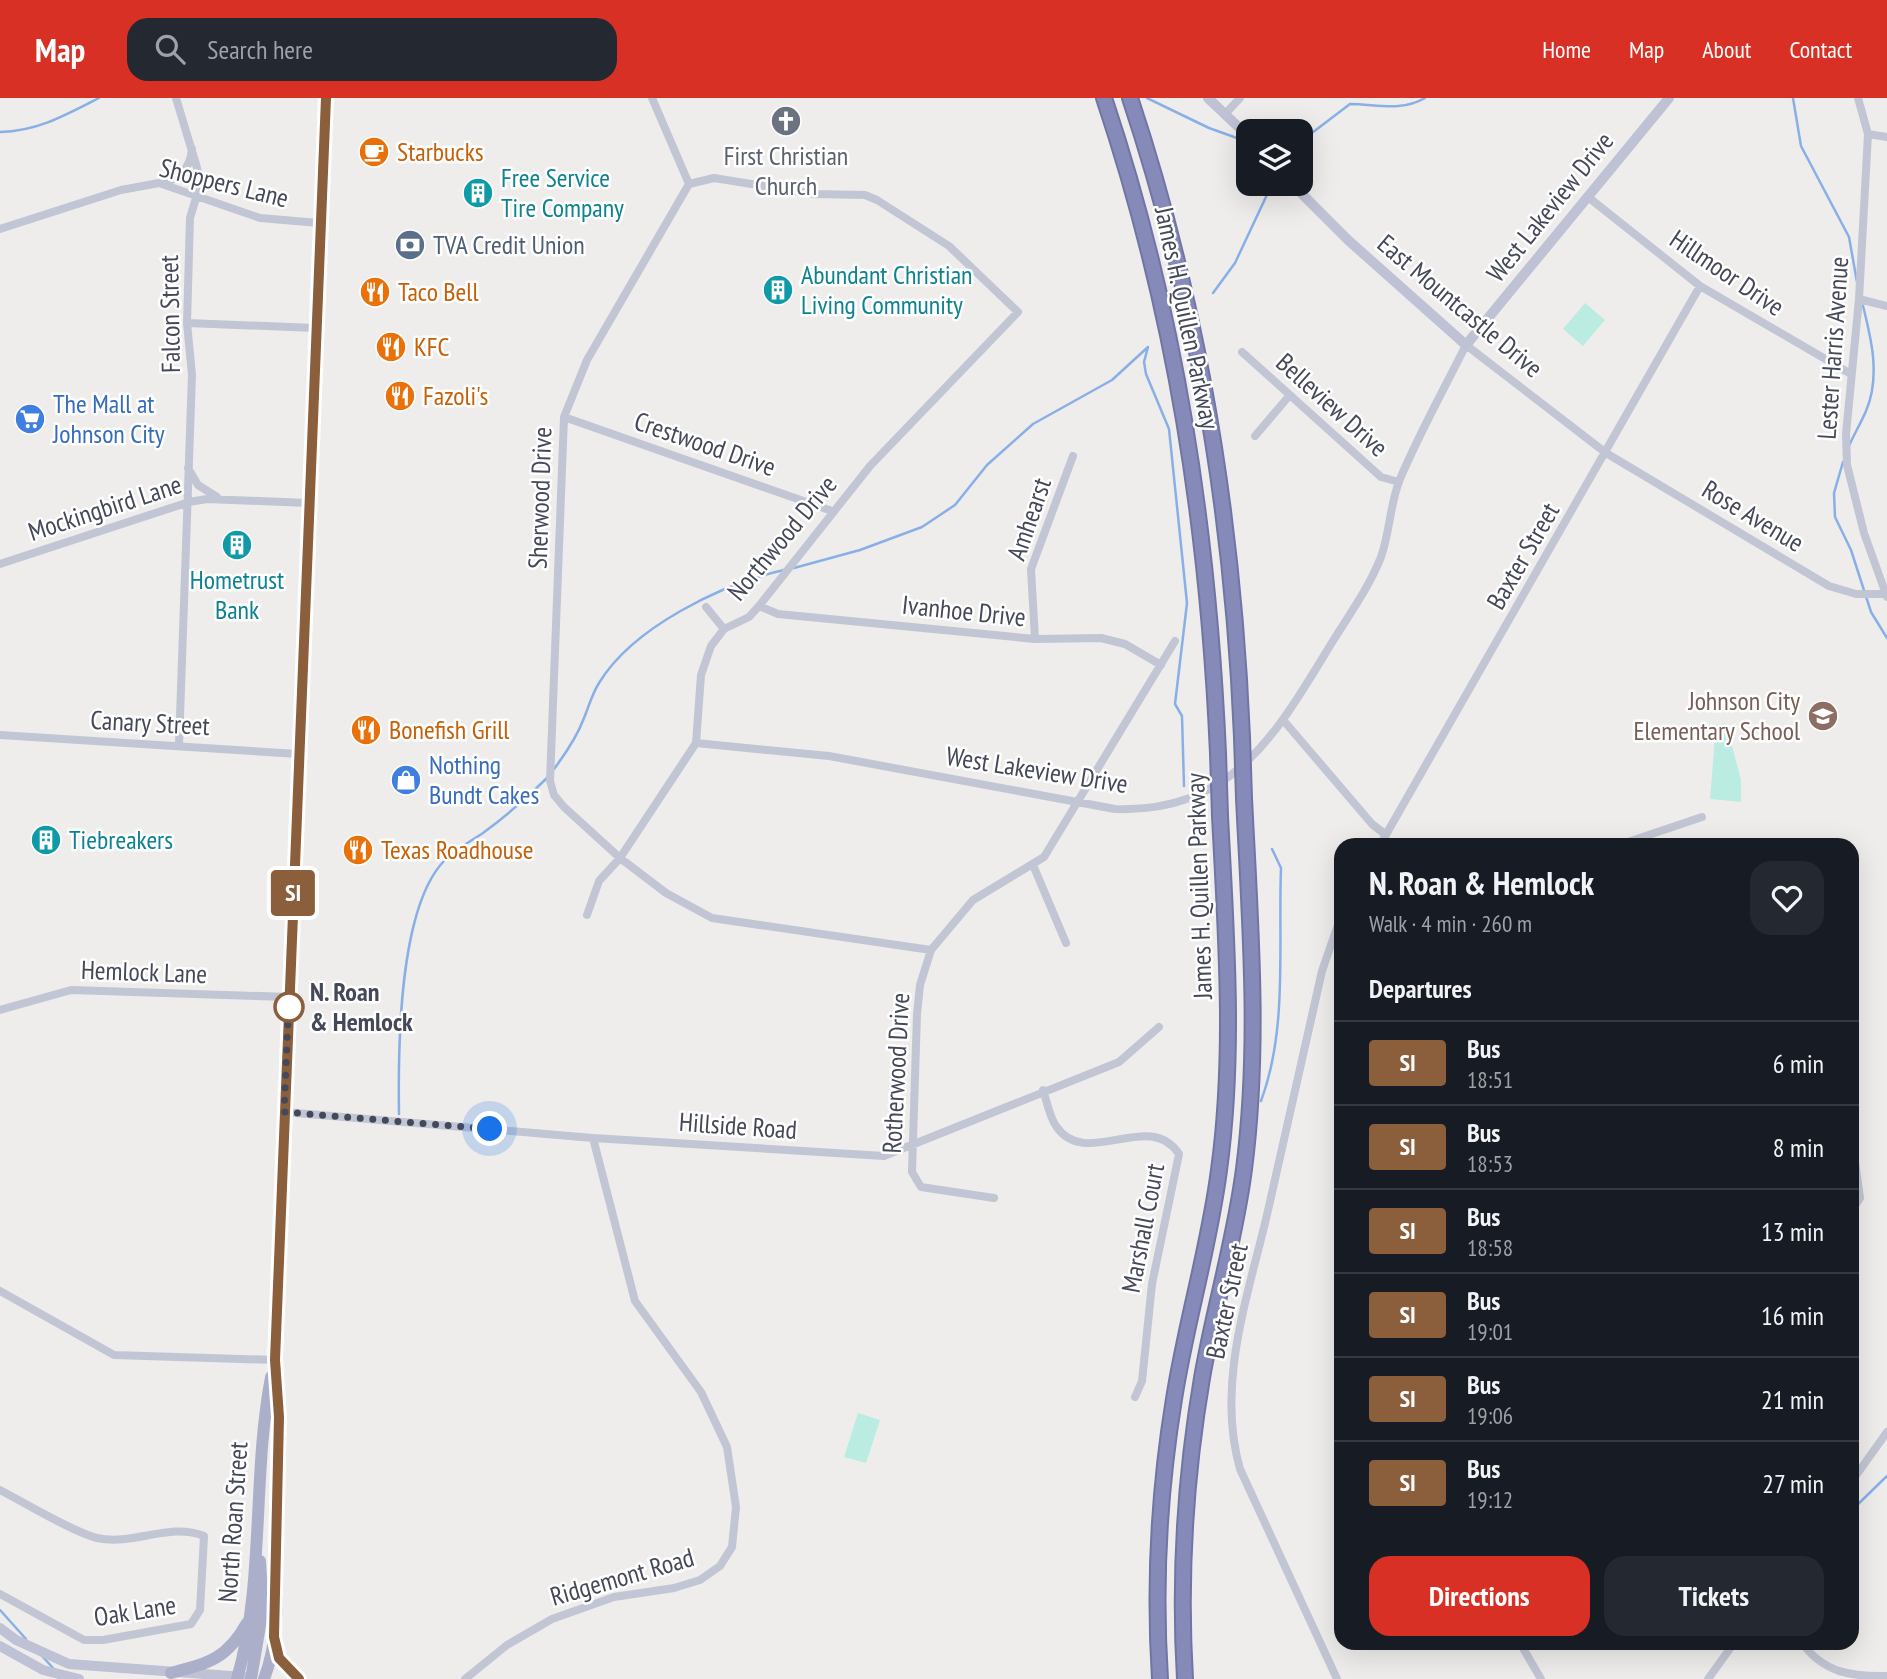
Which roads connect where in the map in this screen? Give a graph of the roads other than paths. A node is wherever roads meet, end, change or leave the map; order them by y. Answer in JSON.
{"nodes":[{"id":1,"x":176,"y":98,"type":"edge"},
{"id":2,"x":326,"y":98,"type":"edge"},
{"id":3,"x":652,"y":98,"type":"edge"},
{"id":4,"x":1104,"y":98,"type":"edge"},
{"id":5,"x":1130,"y":98,"type":"edge"},
{"id":6,"x":1208,"y":98,"type":"edge"},
{"id":7,"x":1240,"y":98,"type":"edge"},
{"id":8,"x":1669,"y":98,"type":"edge"},
{"id":9,"x":1858,"y":98,"type":"edge"},
{"id":10,"x":1226,"y":113,"type":"junction"},
{"id":11,"x":1236,"y":123,"type":"edge"},
{"id":12,"x":1868,"y":134,"type":"junction"},
{"id":13,"x":1887,"y":138,"type":"edge"},
{"id":14,"x":192,"y":146,"type":"junction"},
{"id":15,"x":164,"y":184,"type":"junction"},
{"id":16,"x":689,"y":184,"type":"junction"},
{"id":17,"x":1304,"y":196,"type":"edge"},
{"id":18,"x":199,"y":197,"type":"junction"},
{"id":19,"x":1587,"y":197,"type":"junction"},
{"id":20,"x":319,"y":223,"type":"junction"},
{"id":21,"x":0,"y":229,"type":"edge"},
{"id":22,"x":1700,"y":286,"type":"junction"},
{"id":23,"x":1859,"y":299,"type":"junction"},
{"id":24,"x":1887,"y":306,"type":"edge"},
{"id":25,"x":187,"y":323,"type":"junction"},
{"id":26,"x":315,"y":328,"type":"junction"},
{"id":27,"x":1466,"y":345,"type":"junction"},
{"id":28,"x":1242,"y":352,"type":"dead end"},
{"id":29,"x":1851,"y":374,"type":"junction"},
{"id":30,"x":1289,"y":396,"type":"junction"},
{"id":31,"x":564,"y":416,"type":"junction"},
{"id":32,"x":1255,"y":436,"type":"dead end"},
{"id":33,"x":1606,"y":453,"type":"junction"},
{"id":34,"x":1073,"y":456,"type":"dead end"},
{"id":35,"x":187,"y":467,"type":"junction"},
{"id":36,"x":1399,"y":482,"type":"junction"},
{"id":37,"x":220,"y":499,"type":"junction"},
{"id":38,"x":189,"y":502,"type":"junction"},
{"id":39,"x":308,"y":503,"type":"junction"},
{"id":40,"x":832,"y":510,"type":"junction"},
{"id":41,"x":0,"y":564,"type":"edge"},
{"id":42,"x":1887,"y":595,"type":"edge"},
{"id":43,"x":760,"y":606,"type":"junction"},
{"id":44,"x":706,"y":607,"type":"dead end"},
{"id":45,"x":724,"y":629,"type":"junction"},
{"id":46,"x":1035,"y":639,"type":"junction"},
{"id":47,"x":1175,"y":641,"type":"dead end"},
{"id":48,"x":1161,"y":665,"type":"junction"},
{"id":49,"x":1284,"y":720,"type":"junction"},
{"id":50,"x":0,"y":735,"type":"edge"},
{"id":51,"x":696,"y":743,"type":"junction"},
{"id":52,"x":179,"y":745,"type":"junction"},
{"id":53,"x":298,"y":754,"type":"junction"},
{"id":54,"x":1076,"y":803,"type":"junction"},
{"id":55,"x":1702,"y":817,"type":"dead end"},
{"id":56,"x":1386,"y":835,"type":"junction"},
{"id":57,"x":1384,"y":838,"type":"edge"},
{"id":58,"x":1640,"y":838,"type":"edge"},
{"id":59,"x":620,"y":858,"type":"junction"},
{"id":60,"x":1033,"y":864,"type":"junction"},
{"id":61,"x":587,"y":915,"type":"dead end"},
{"id":62,"x":1334,"y":938,"type":"edge"},
{"id":63,"x":1066,"y":943,"type":"dead end"},
{"id":64,"x":931,"y":950,"type":"junction"},
{"id":65,"x":289,"y":997,"type":"junction"},
{"id":66,"x":0,"y":1010,"type":"edge"},
{"id":67,"x":1160,"y":1027,"type":"dead end"},
{"id":68,"x":1043,"y":1090,"type":"junction"},
{"id":69,"x":284,"y":1112,"type":"junction"},
{"id":70,"x":593,"y":1138,"type":"junction"},
{"id":71,"x":915,"y":1142,"type":"junction"},
{"id":72,"x":994,"y":1198,"type":"dead end"},
{"id":73,"x":0,"y":1291,"type":"edge"},
{"id":74,"x":275,"y":1360,"type":"junction"},
{"id":75,"x":1135,"y":1397,"type":"dead end"},
{"id":76,"x":1887,"y":1432,"type":"edge"},
{"id":77,"x":1859,"y":1471,"type":"edge"},
{"id":78,"x":0,"y":1490,"type":"edge"},
{"id":79,"x":255,"y":1541,"type":"junction"},
{"id":80,"x":0,"y":1594,"type":"edge"},
{"id":81,"x":249,"y":1619,"type":"junction"},
{"id":82,"x":0,"y":1628,"type":"edge"},
{"id":83,"x":274,"y":1637,"type":"junction"},
{"id":84,"x":0,"y":1646,"type":"edge"},
{"id":85,"x":1524,"y":1650,"type":"edge"},
{"id":86,"x":1729,"y":1650,"type":"edge"},
{"id":87,"x":1808,"y":1650,"type":"edge"},
{"id":88,"x":171,"y":1673,"type":"junction"},
{"id":89,"x":1887,"y":1676,"type":"edge"},
{"id":90,"x":244,"y":1678,"type":"edge"},
{"id":91,"x":79,"y":1679,"type":"edge"},
{"id":92,"x":264,"y":1679,"type":"edge"},
{"id":93,"x":299,"y":1679,"type":"edge"},
{"id":94,"x":465,"y":1679,"type":"edge"},
{"id":95,"x":1160,"y":1679,"type":"edge"},
{"id":96,"x":1185,"y":1679,"type":"edge"},
{"id":97,"x":1337,"y":1679,"type":"edge"},
{"id":98,"x":1541,"y":1679,"type":"edge"},
{"id":99,"x":1708,"y":1679,"type":"edge"}],
"edges":[{"from":1,"to":14,"type":"street","name":"Falcon Street"},
{"from":2,"to":20,"type":"main road","name":"North Roan Street"},
{"from":3,"to":16,"type":"street"},
{"from":4,"to":95,"type":"highway","name":"James H. Quillen Parkway","bridge":true},
{"from":5,"to":96,"type":"highway","name":"James H. Quillen Parkway","bridge":true},
{"from":6,"to":10,"type":"street"},
{"from":7,"to":10,"type":"street"},
{"from":8,"to":19,"type":"street","name":"West Lakeview Drive"},
{"from":9,"to":12,"type":"street","name":"Lester Harris Avenue"},
{"from":10,"to":11,"type":"street"},
{"from":12,"to":13,"type":"street"},
{"from":12,"to":23,"type":"street","name":"Lester Harris Avenue"},
{"from":14,"to":15,"type":"street"},
{"from":14,"to":18,"type":"street","name":"Falcon Street"},
{"from":15,"to":18,"type":"street","name":"Shoppers Lane"},
{"from":15,"to":21,"type":"street","name":"Shoppers Lane"},
{"from":16,"to":31,"type":"street","name":"Sherwood Drive"},
{"from":16,"to":40,"type":"street","name":"Northwood Drive"},
{"from":17,"to":27,"type":"street","name":"East Mountcastle Drive"},
{"from":18,"to":20,"type":"street","name":"Shoppers Lane"},
{"from":18,"to":25,"type":"street","name":"Falcon Street"},
{"from":19,"to":22,"type":"street","name":"Hillmoor Drive"},
{"from":19,"to":27,"type":"street","name":"West Lakeview Drive"},
{"from":20,"to":26,"type":"main road","name":"North Roan Street"},
{"from":22,"to":29,"type":"street","name":"Hillmoor Drive"},
{"from":22,"to":33,"type":"street","name":"Baxter Street"},
{"from":23,"to":24,"type":"street"},
{"from":23,"to":29,"type":"street","name":"Lester Harris Avenue"},
{"from":25,"to":26,"type":"street"},
{"from":25,"to":35,"type":"street","name":"Falcon Street"},
{"from":26,"to":39,"type":"main road","name":"North Roan Street"},
{"from":27,"to":33,"type":"street","name":"East Mountcastle Drive"},
{"from":27,"to":36,"type":"street","name":"West Lakeview Drive"},
{"from":28,"to":30,"type":"street","name":"Belleview Drive"},
{"from":29,"to":42,"type":"street","name":"Lester Harris Avenue"},
{"from":30,"to":32,"type":"street"},
{"from":30,"to":36,"type":"street","name":"Belleview Drive"},
{"from":31,"to":40,"type":"street","name":"Crestwood Drive"},
{"from":31,"to":59,"type":"street","name":"Sherwood Drive"},
{"from":33,"to":42,"type":"street","name":"Rose Avenue"},
{"from":33,"to":56,"type":"street","name":"Baxter Street"},
{"from":34,"to":46,"type":"street","name":"Amhearst"},
{"from":35,"to":37,"type":"street"},
{"from":35,"to":38,"type":"street","name":"Falcon Street"},
{"from":36,"to":49,"type":"street","name":"West Lakeview Drive"},
{"from":37,"to":38,"type":"street","name":"Mockingbird Lane"},
{"from":37,"to":39,"type":"street","name":"Mockingbird Lane"},
{"from":38,"to":41,"type":"street","name":"Mockingbird Lane"},
{"from":38,"to":52,"type":"street","name":"Falcon Street"},
{"from":39,"to":53,"type":"main road","name":"North Roan Street"},
{"from":40,"to":43,"type":"street","name":"Northwood Drive"},
{"from":43,"to":45,"type":"street","name":"Northwood Drive"},
{"from":43,"to":46,"type":"street","name":"Ivanhoe Drive"},
{"from":44,"to":45,"type":"street"},
{"from":45,"to":51,"type":"street","name":"Northwood Drive"},
{"from":46,"to":48,"type":"street","name":"Ivanhoe Drive"},
{"from":47,"to":48,"type":"street","name":"Rotherwood Drive"},
{"from":48,"to":54,"type":"street","name":"Rotherwood Drive"},
{"from":49,"to":54,"type":"street","name":"West Lakeview Drive"},
{"from":49,"to":56,"type":"street"},
{"from":50,"to":52,"type":"street","name":"Canary Street"},
{"from":51,"to":54,"type":"street","name":"West Lakeview Drive"},
{"from":51,"to":59,"type":"street"},
{"from":52,"to":53,"type":"street","name":"Canary Street"},
{"from":53,"to":65,"type":"main road","name":"North Roan Street"},
{"from":54,"to":60,"type":"street","name":"Rotherwood Drive"},
{"from":55,"to":58,"type":"street"},
{"from":56,"to":57,"type":"street","name":"Baxter Street"},
{"from":59,"to":61,"type":"street"},
{"from":59,"to":64,"type":"street","name":"Sherwood Drive"},
{"from":60,"to":63,"type":"street"},
{"from":60,"to":64,"type":"street","name":"Rotherwood Drive"},
{"from":62,"to":97,"type":"street","name":"Baxter Street"},
{"from":64,"to":71,"type":"street","name":"Rotherwood Drive"},
{"from":65,"to":66,"type":"street","name":"Hemlock Lane"},
{"from":65,"to":69,"type":"main road","name":"North Roan Street"},
{"from":67,"to":68,"type":"street","name":"Hillside Road"},
{"from":68,"to":71,"type":"street","name":"Hillside Road"},
{"from":68,"to":75,"type":"street","name":"Marshall Court"},
{"from":69,"to":70,"type":"street","name":"Hillside Road"},
{"from":69,"to":74,"type":"main road","name":"North Roan Street"},
{"from":70,"to":71,"type":"street","name":"Hillside Road"},
{"from":70,"to":94,"type":"street","name":"Ridgemont Road"},
{"from":71,"to":72,"type":"street","name":"Rotherwood Drive"},
{"from":73,"to":74,"type":"street"},
{"from":74,"to":79,"type":"main road","name":"North Roan Street"},
{"from":74,"to":83,"type":"main road","name":"North Roan Street"},
{"from":76,"to":77,"type":"street"},
{"from":78,"to":80,"type":"street","name":"Oak Lane"},
{"from":79,"to":81,"type":"main road","name":"North Roan Street"},
{"from":79,"to":90,"type":"main road"},
{"from":81,"to":88,"type":"main road"},
{"from":81,"to":90,"type":"main road","name":"North Roan Street"},
{"from":82,"to":88,"type":"street"},
{"from":83,"to":92,"type":"main road","name":"North Roan Street"},
{"from":83,"to":93,"type":"main road"},
{"from":84,"to":91,"type":"street"},
{"from":85,"to":98,"type":"street"},
{"from":86,"to":99,"type":"street"},
{"from":87,"to":89,"type":"street"},
{"from":88,"to":90,"type":"street"}]}
